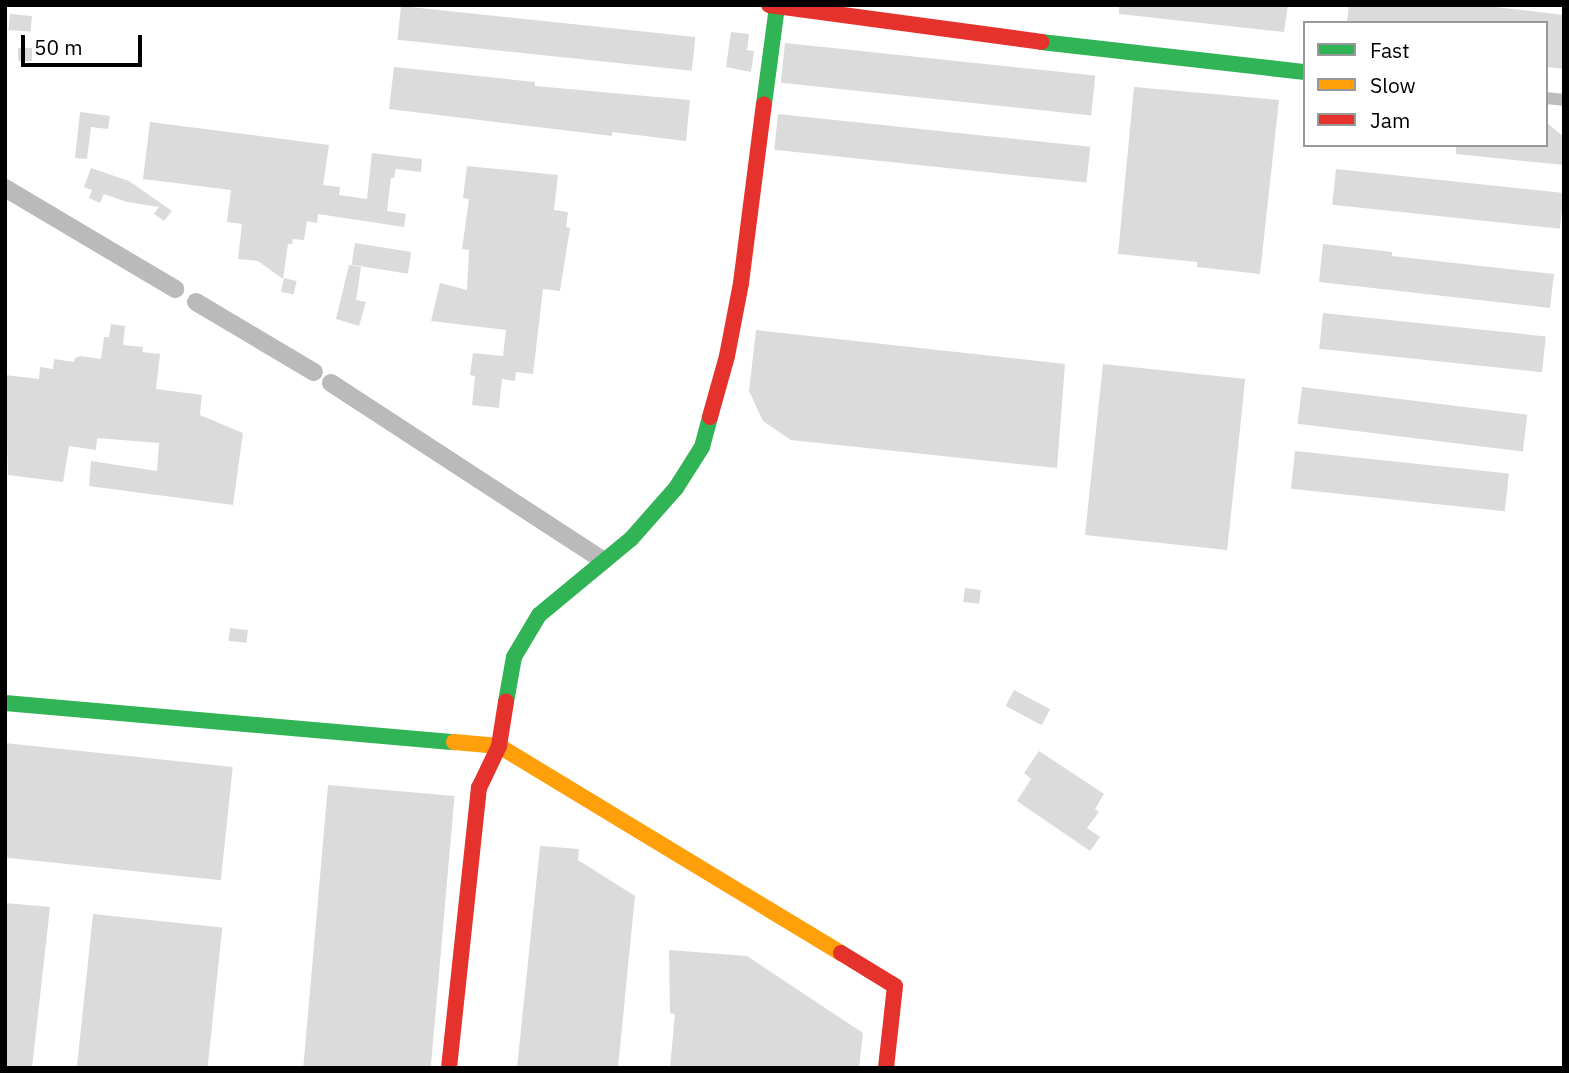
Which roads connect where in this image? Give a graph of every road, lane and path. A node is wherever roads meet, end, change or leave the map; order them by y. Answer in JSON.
{"nodes":[{"id":1,"x":773,"y":6,"type":"edge"},
{"id":2,"x":1303,"y":72,"type":"edge"},
{"id":3,"x":5,"y":703,"type":"edge"},
{"id":4,"x":499,"y":746,"type":"junction"},
{"id":5,"x":449,"y":1068,"type":"edge"},
{"id":6,"x":886,"y":1068,"type":"edge"}],
"edges":[{"from":1,"to":2,"type":"street"},
{"from":1,"to":4,"type":"street"},
{"from":3,"to":4,"type":"street"},
{"from":4,"to":5,"type":"street"},
{"from":4,"to":6,"type":"street"}]}
